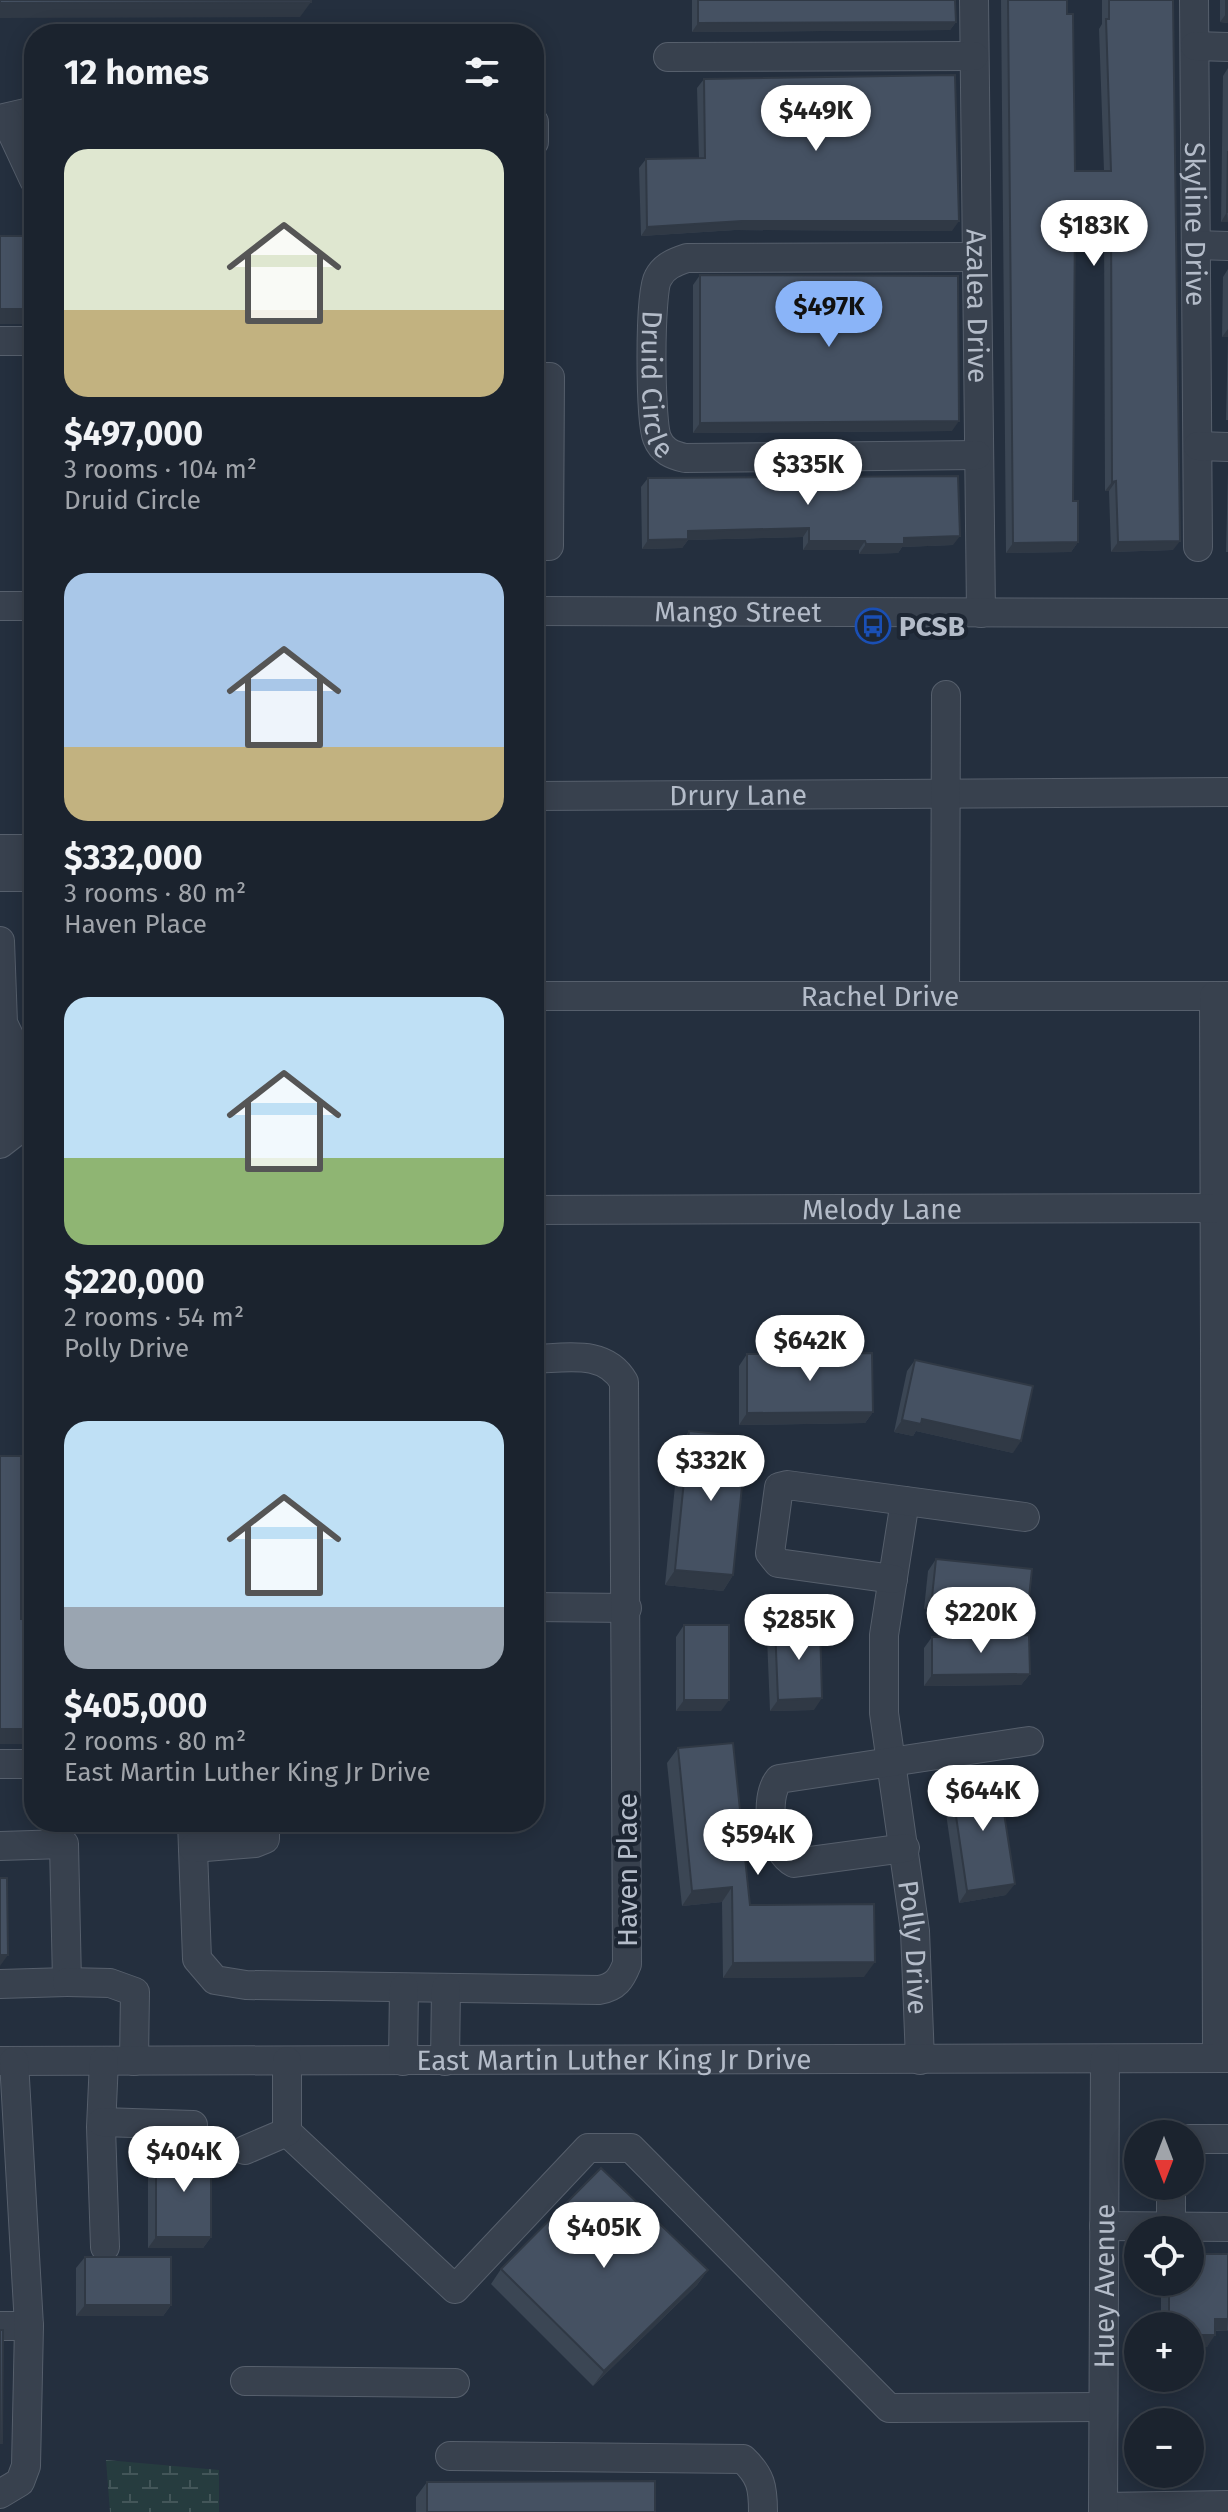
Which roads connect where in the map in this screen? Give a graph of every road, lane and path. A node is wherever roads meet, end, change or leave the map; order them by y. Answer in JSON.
{"nodes":[{"id":1,"x":974,"y":0,"type":"edge"},
{"id":2,"x":1194,"y":0,"type":"edge"},
{"id":3,"x":1195,"y":46,"type":"junction"},
{"id":4,"x":1228,"y":47,"type":"edge"},
{"id":5,"x":974,"y":56,"type":"junction"},
{"id":6,"x":668,"y":57,"type":"dead end"},
{"id":7,"x":24,"y":114,"type":"edge"},
{"id":8,"x":3,"y":120,"type":"edge"},
{"id":9,"x":24,"y":161,"type":"edge"},
{"id":10,"x":1196,"y":245,"type":"junction"},
{"id":11,"x":1228,"y":246,"type":"edge"},
{"id":12,"x":974,"y":257,"type":"junction"},
{"id":13,"x":0,"y":341,"type":"edge"},
{"id":14,"x":24,"y":341,"type":"edge"},
{"id":15,"x":544,"y":377,"type":"edge"},
{"id":16,"x":1198,"y":446,"type":"junction"},
{"id":17,"x":1228,"y":447,"type":"edge"},
{"id":18,"x":977,"y":455,"type":"junction"},
{"id":19,"x":544,"y":546,"type":"edge"},
{"id":20,"x":1198,"y":547,"type":"dead end"},
{"id":21,"x":0,"y":606,"type":"edge"},
{"id":22,"x":24,"y":606,"type":"edge"},
{"id":23,"x":544,"y":611,"type":"edge"},
{"id":24,"x":981,"y":613,"type":"junction"},
{"id":25,"x":1228,"y":613,"type":"edge"},
{"id":26,"x":946,"y":695,"type":"dead end"},
{"id":27,"x":1228,"y":792,"type":"edge"},
{"id":28,"x":944,"y":794,"type":"junction"},
{"id":29,"x":544,"y":796,"type":"edge"},
{"id":30,"x":0,"y":849,"type":"edge"},
{"id":31,"x":24,"y":849,"type":"edge"},
{"id":32,"x":0,"y":877,"type":"edge"},
{"id":33,"x":24,"y":877,"type":"edge"},
{"id":34,"x":0,"y":941,"type":"edge"},
{"id":35,"x":945,"y":995,"type":"junction"},
{"id":36,"x":544,"y":996,"type":"edge"},
{"id":37,"x":1221,"y":996,"type":"edge"},
{"id":38,"x":0,"y":1144,"type":"edge"},
{"id":39,"x":1221,"y":1208,"type":"edge"},
{"id":40,"x":544,"y":1210,"type":"edge"},
{"id":41,"x":544,"y":1359,"type":"edge"},
{"id":42,"x":1222,"y":1423,"type":"edge"},
{"id":43,"x":905,"y":1501,"type":"junction"},
{"id":44,"x":1025,"y":1517,"type":"dead end"},
{"id":45,"x":893,"y":1579,"type":"junction"},
{"id":46,"x":544,"y":1607,"type":"edge"},
{"id":47,"x":627,"y":1608,"type":"junction"},
{"id":48,"x":1223,"y":1624,"type":"edge"},
{"id":49,"x":1029,"y":1741,"type":"dead end"},
{"id":50,"x":892,"y":1762,"type":"junction"},
{"id":51,"x":0,"y":1764,"type":"edge"},
{"id":52,"x":24,"y":1764,"type":"edge"},
{"id":53,"x":1223,"y":1823,"type":"edge"},
{"id":54,"x":265,"y":1832,"type":"edge"},
{"id":55,"x":193,"y":1835,"type":"edge"},
{"id":56,"x":0,"y":1846,"type":"edge"},
{"id":57,"x":905,"y":1848,"type":"junction"},
{"id":58,"x":67,"y":1982,"type":"junction"},
{"id":59,"x":0,"y":1984,"type":"edge"},
{"id":60,"x":404,"y":1988,"type":"junction"},
{"id":61,"x":446,"y":1988,"type":"junction"},
{"id":62,"x":1223,"y":2058,"type":"edge"},
{"id":63,"x":1105,"y":2059,"type":"junction"},
{"id":64,"x":920,"y":2060,"type":"junction"},
{"id":65,"x":7,"y":2061,"type":"edge"},
{"id":66,"x":104,"y":2061,"type":"junction"},
{"id":67,"x":134,"y":2061,"type":"junction"},
{"id":68,"x":287,"y":2061,"type":"junction"},
{"id":69,"x":403,"y":2061,"type":"junction"},
{"id":70,"x":445,"y":2061,"type":"junction"},
{"id":71,"x":102,"y":2122,"type":"junction"},
{"id":72,"x":193,"y":2125,"type":"dead end"},
{"id":73,"x":287,"y":2132,"type":"junction"},
{"id":74,"x":1204,"y":2139,"type":"edge"},
{"id":75,"x":1228,"y":2139,"type":"edge"},
{"id":76,"x":245,"y":2150,"type":"dead end"},
{"id":77,"x":1104,"y":2226,"type":"junction"},
{"id":78,"x":1124,"y":2226,"type":"edge"},
{"id":79,"x":1204,"y":2227,"type":"edge"},
{"id":80,"x":1228,"y":2227,"type":"edge"},
{"id":81,"x":105,"y":2247,"type":"dead end"},
{"id":82,"x":14,"y":2326,"type":"edge"},
{"id":83,"x":245,"y":2381,"type":"dead end"},
{"id":84,"x":455,"y":2383,"type":"dead end"},
{"id":85,"x":1102,"y":2407,"type":"junction"},
{"id":86,"x":450,"y":2456,"type":"dead end"},
{"id":87,"x":0,"y":2475,"type":"edge"},
{"id":88,"x":0,"y":2494,"type":"edge"},
{"id":89,"x":1228,"y":2505,"type":"edge"},
{"id":90,"x":1103,"y":2510,"type":"edge"},
{"id":91,"x":763,"y":2512,"type":"edge"}],
"edges":[{"from":1,"to":5,"type":"street","name":"Azalea Drive"},
{"from":2,"to":3,"type":"street","name":"Skyline Drive"},
{"from":3,"to":4,"type":"street"},
{"from":3,"to":10,"type":"street","name":"Skyline Drive"},
{"from":5,"to":6,"type":"street"},
{"from":5,"to":12,"type":"street","name":"Azalea Drive"},
{"from":7,"to":8,"type":"street"},
{"from":8,"to":9,"type":"street"},
{"from":10,"to":11,"type":"street"},
{"from":10,"to":16,"type":"street","name":"Skyline Drive"},
{"from":12,"to":18,"type":"street","name":"Azalea Drive"},
{"from":12,"to":18,"type":"street","name":"Druid Circle"},
{"from":13,"to":14,"type":"street"},
{"from":15,"to":19,"type":"street"},
{"from":16,"to":17,"type":"street"},
{"from":16,"to":20,"type":"street","name":"Skyline Drive"},
{"from":18,"to":24,"type":"street","name":"Azalea Drive"},
{"from":21,"to":22,"type":"street"},
{"from":23,"to":24,"type":"street","name":"Mango Street"},
{"from":24,"to":25,"type":"street","name":"Mango Street"},
{"from":26,"to":28,"type":"street"},
{"from":27,"to":28,"type":"street","name":"Drury Lane"},
{"from":28,"to":29,"type":"street","name":"Drury Lane"},
{"from":28,"to":35,"type":"street"},
{"from":30,"to":31,"type":"street"},
{"from":32,"to":33,"type":"street"},
{"from":34,"to":38,"type":"street"},
{"from":35,"to":36,"type":"street","name":"Rachel Drive"},
{"from":35,"to":37,"type":"street","name":"Rachel Drive"},
{"from":37,"to":39,"type":"street"},
{"from":39,"to":40,"type":"street","name":"Melody Lane"},
{"from":39,"to":42,"type":"street"},
{"from":41,"to":47,"type":"street","name":"Haven Place"},
{"from":42,"to":48,"type":"street"},
{"from":43,"to":44,"type":"street"},
{"from":43,"to":45,"type":"street","name":"Polly Drive"},
{"from":43,"to":45,"type":"street"},
{"from":45,"to":50,"type":"street","name":"Polly Drive"},
{"from":46,"to":47,"type":"street"},
{"from":47,"to":61,"type":"street","name":"Haven Place"},
{"from":48,"to":53,"type":"street"},
{"from":49,"to":50,"type":"street"},
{"from":50,"to":57,"type":"street","name":"Polly Drive"},
{"from":50,"to":57,"type":"street"},
{"from":51,"to":52,"type":"street"},
{"from":53,"to":62,"type":"street"},
{"from":54,"to":55,"type":"street"},
{"from":55,"to":60,"type":"street","name":"Haven Place"},
{"from":56,"to":58,"type":"street"},
{"from":57,"to":64,"type":"street","name":"Polly Drive"},
{"from":58,"to":59,"type":"street"},
{"from":58,"to":67,"type":"street"},
{"from":60,"to":61,"type":"street","name":"Haven Place"},
{"from":60,"to":69,"type":"street"},
{"from":61,"to":70,"type":"street"},
{"from":62,"to":63,"type":"street","name":"East Martin Luther King Jr Drive"},
{"from":63,"to":64,"type":"street","name":"East Martin Luther King Jr Drive"},
{"from":63,"to":77,"type":"street","name":"Huey Avenue"},
{"from":64,"to":70,"type":"street","name":"East Martin Luther King Jr Drive"},
{"from":65,"to":66,"type":"street","name":"East Martin Luther King Jr Drive"},
{"from":65,"to":82,"type":"street"},
{"from":66,"to":67,"type":"street","name":"East Martin Luther King Jr Drive"},
{"from":66,"to":71,"type":"street"},
{"from":67,"to":68,"type":"street","name":"East Martin Luther King Jr Drive"},
{"from":68,"to":69,"type":"street","name":"East Martin Luther King Jr Drive"},
{"from":68,"to":73,"type":"street"},
{"from":69,"to":70,"type":"street","name":"East Martin Luther King Jr Drive"},
{"from":71,"to":72,"type":"street"},
{"from":71,"to":81,"type":"street"},
{"from":73,"to":76,"type":"street"},
{"from":73,"to":85,"type":"street"},
{"from":74,"to":75,"type":"street"},
{"from":77,"to":78,"type":"street"},
{"from":77,"to":85,"type":"street","name":"Huey Avenue"},
{"from":79,"to":80,"type":"street"},
{"from":82,"to":87,"type":"street"},
{"from":82,"to":88,"type":"street"},
{"from":83,"to":84,"type":"street"},
{"from":85,"to":90,"type":"street","name":"Huey Avenue"},
{"from":86,"to":91,"type":"street"},
{"from":89,"to":90,"type":"street"}]}
